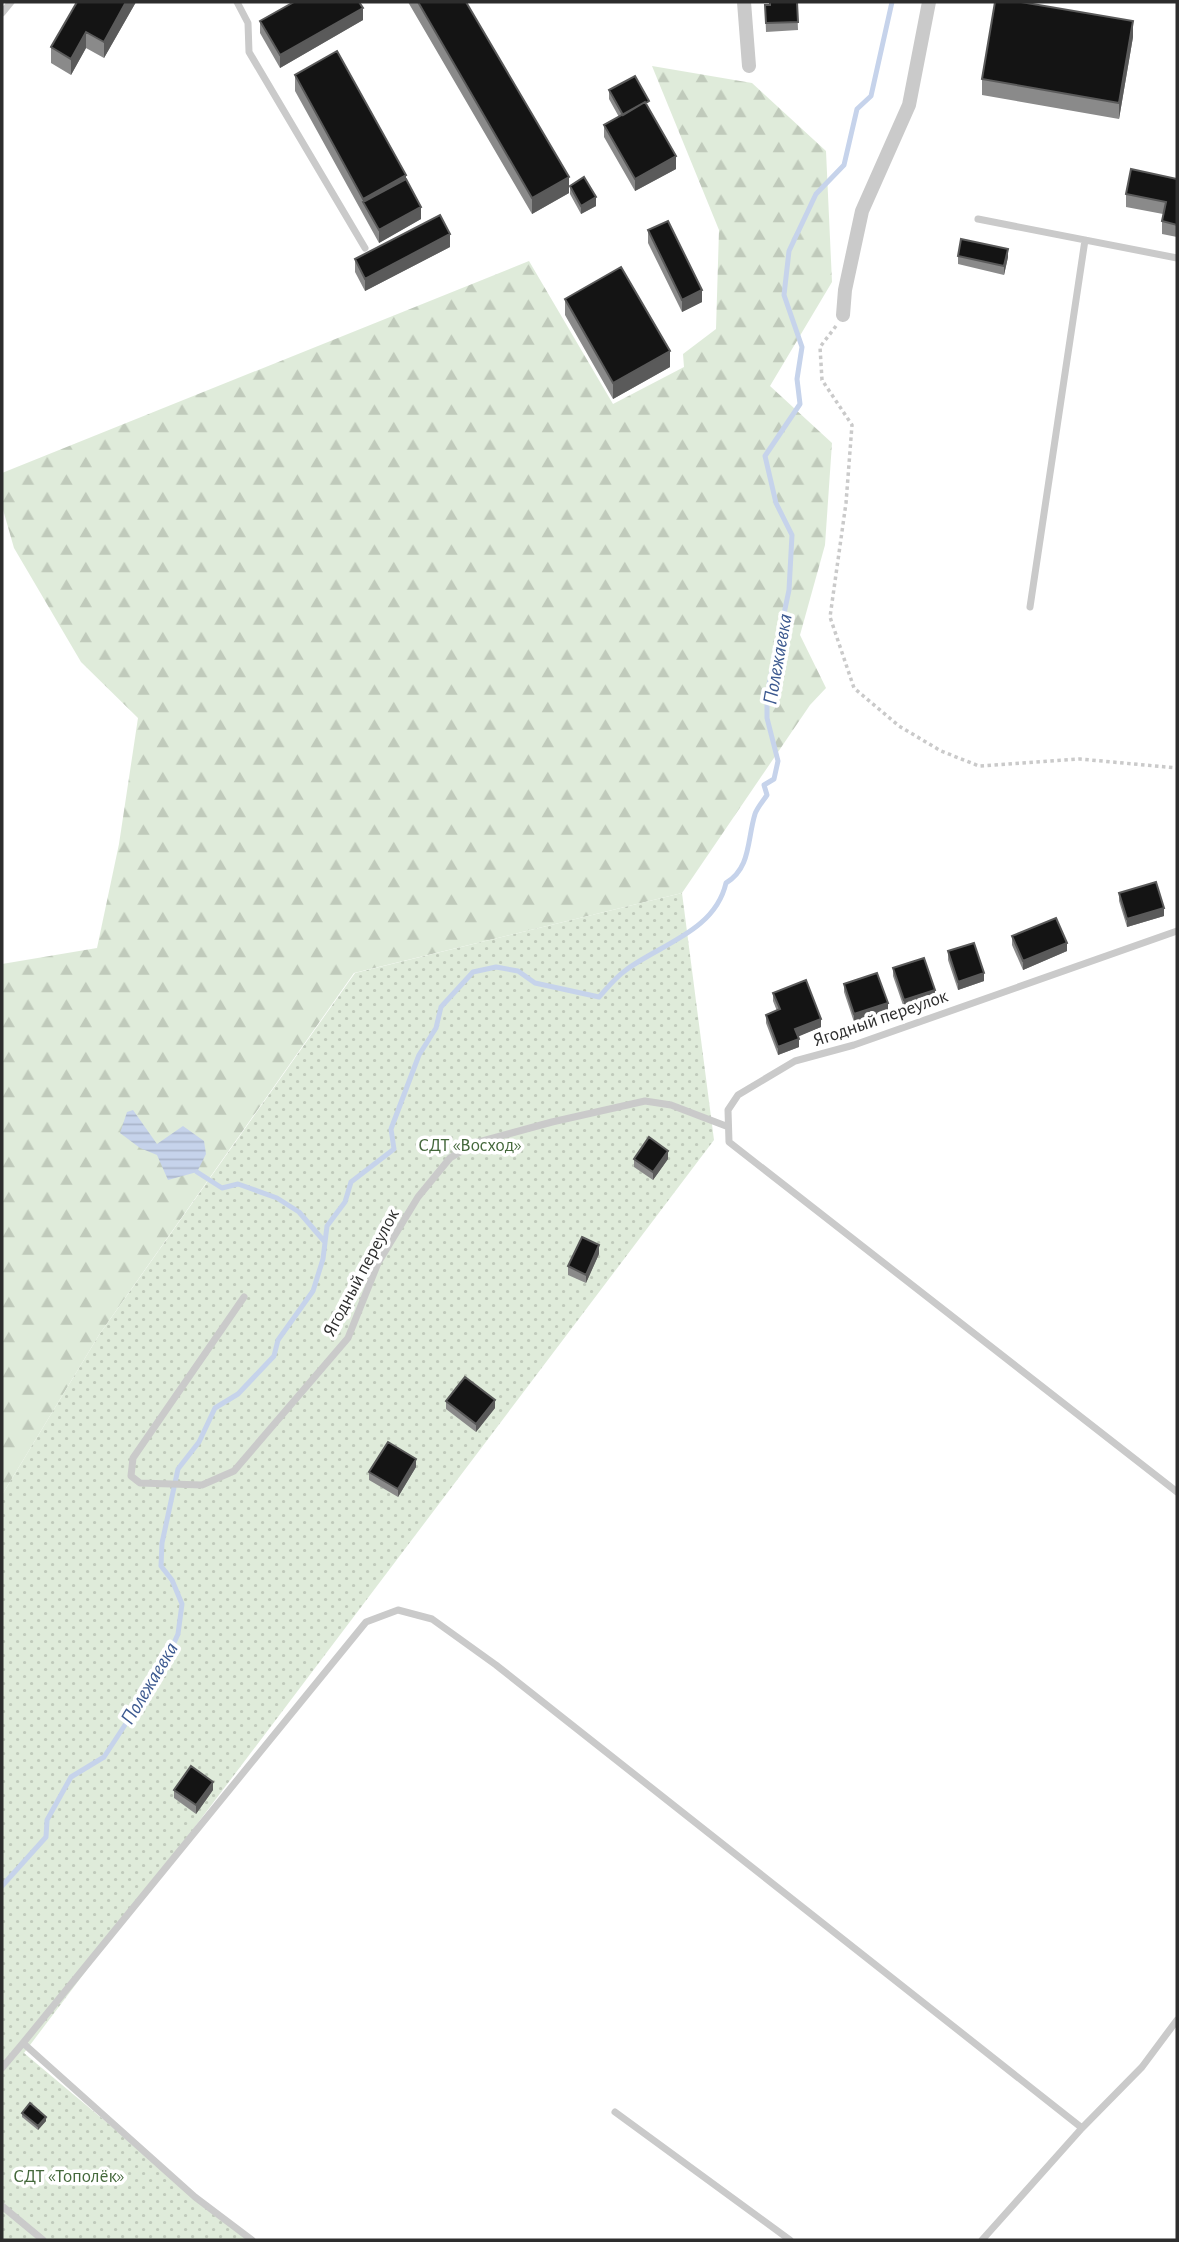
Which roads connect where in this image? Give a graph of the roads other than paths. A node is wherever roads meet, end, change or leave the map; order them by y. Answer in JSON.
{"nodes":[{"id":1,"x":10,"y":2,"type":"edge"},
{"id":2,"x":237,"y":2,"type":"edge"},
{"id":3,"x":744,"y":2,"type":"edge"},
{"id":4,"x":929,"y":2,"type":"edge"},
{"id":5,"x":2,"y":13,"type":"edge"},
{"id":6,"x":749,"y":66,"type":"dead end"},
{"id":7,"x":978,"y":219,"type":"dead end"},
{"id":8,"x":1085,"y":240,"type":"junction"},
{"id":9,"x":365,"y":248,"type":"dead end"},
{"id":10,"x":1177,"y":258,"type":"edge"},
{"id":11,"x":843,"y":315,"type":"road end"},
{"id":12,"x":1030,"y":607,"type":"dead end"},
{"id":13,"x":1177,"y":931,"type":"edge"},
{"id":14,"x":726,"y":1126,"type":"junction"},
{"id":15,"x":244,"y":1297,"type":"dead end"},
{"id":16,"x":1177,"y":1492,"type":"edge"},
{"id":17,"x":1177,"y":2020,"type":"edge"},
{"id":18,"x":23,"y":2043,"type":"junction"},
{"id":19,"x":2,"y":2068,"type":"edge"},
{"id":20,"x":615,"y":2112,"type":"dead end"},
{"id":21,"x":1083,"y":2127,"type":"junction"},
{"id":22,"x":2,"y":2206,"type":"edge"},
{"id":23,"x":43,"y":2240,"type":"edge"},
{"id":24,"x":252,"y":2240,"type":"edge"},
{"id":25,"x":790,"y":2240,"type":"edge"},
{"id":26,"x":982,"y":2240,"type":"edge"}],
"edges":[{"from":1,"to":5,"type":"lane"},
{"from":2,"to":9,"type":"lane"},
{"from":3,"to":6,"type":"street"},
{"from":4,"to":11,"type":"street"},
{"from":7,"to":8,"type":"lane"},
{"from":8,"to":10,"type":"lane"},
{"from":8,"to":12,"type":"lane"},
{"from":13,"to":14,"type":"lane","name":"Ягодный переулок"},
{"from":14,"to":15,"type":"lane","name":"Ягодный переулок"},
{"from":14,"to":16,"type":"lane"},
{"from":17,"to":21,"type":"lane"},
{"from":18,"to":19,"type":"lane"},
{"from":18,"to":21,"type":"lane"},
{"from":18,"to":24,"type":"lane"},
{"from":20,"to":25,"type":"lane"},
{"from":21,"to":26,"type":"lane"},
{"from":22,"to":23,"type":"lane"}]}
